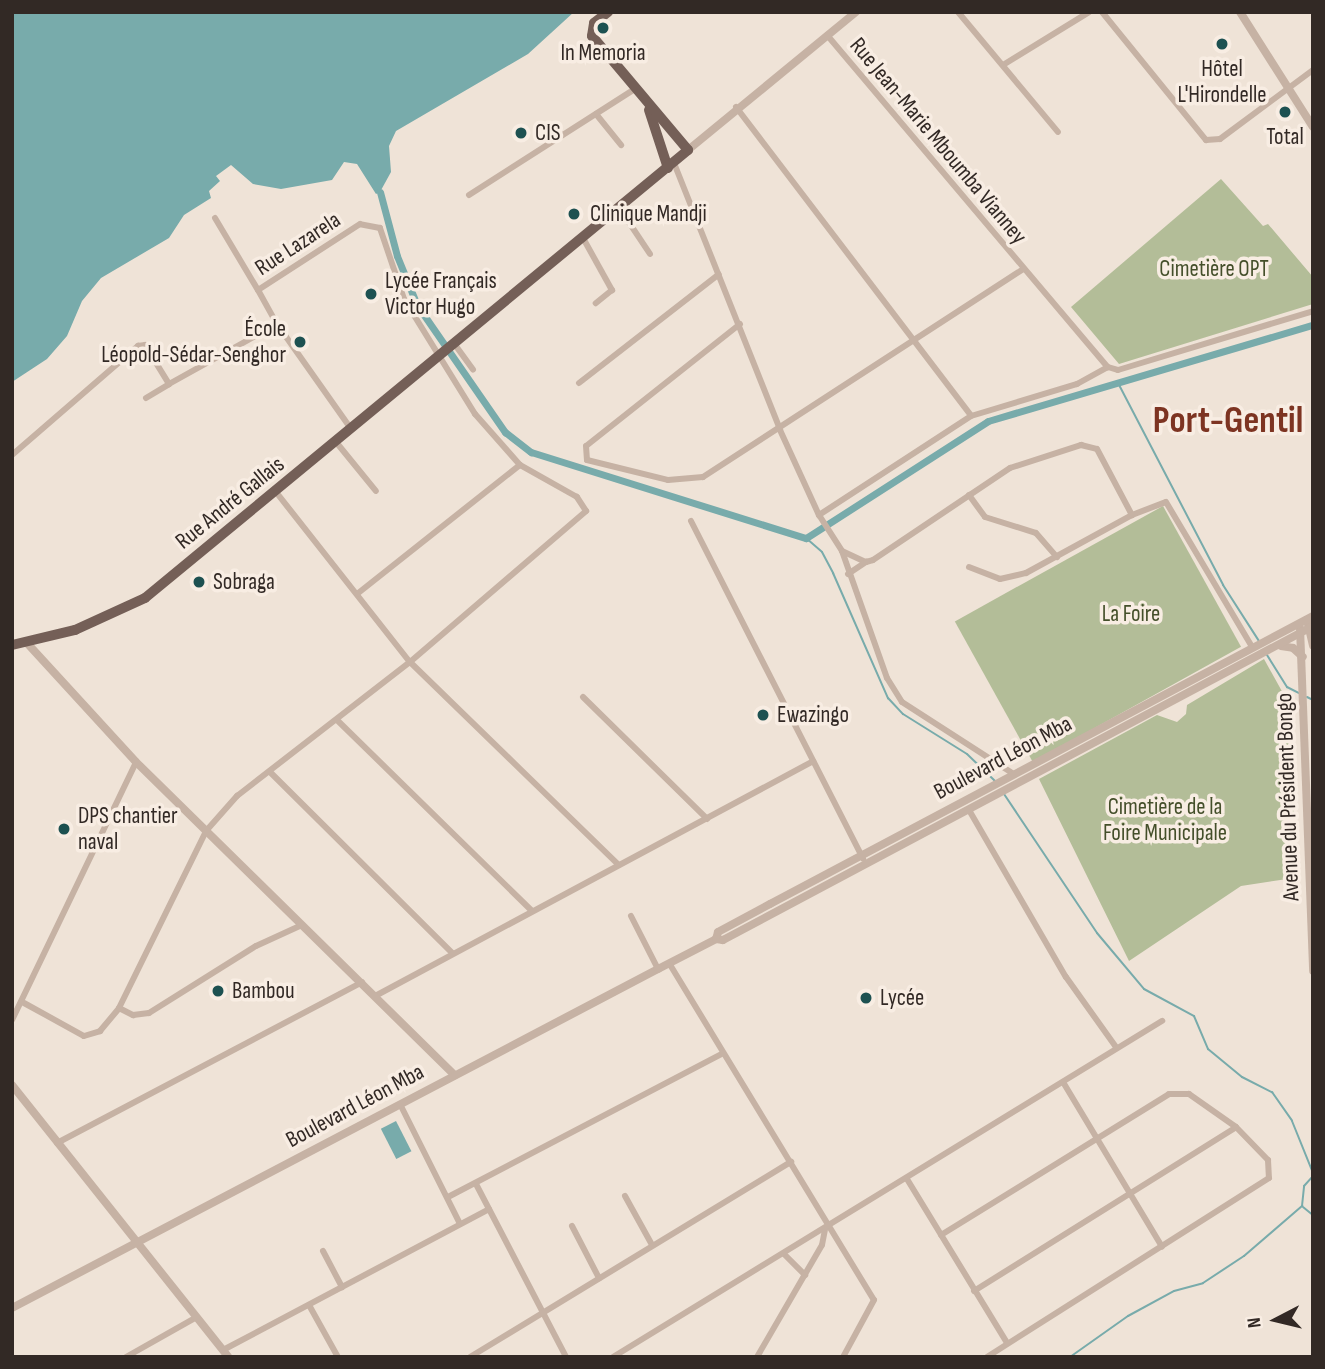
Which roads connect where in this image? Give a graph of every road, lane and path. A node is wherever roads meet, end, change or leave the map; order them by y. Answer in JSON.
{"nodes":[{"id":1,"x":608,"y":12,"type":"edge"},
{"id":2,"x":856,"y":12,"type":"edge"},
{"id":3,"x":958,"y":12,"type":"edge"},
{"id":4,"x":1089,"y":12,"type":"edge"},
{"id":5,"x":1101,"y":12,"type":"edge"},
{"id":6,"x":1240,"y":12,"type":"edge"},
{"id":7,"x":827,"y":35,"type":"junction"},
{"id":8,"x":1003,"y":65,"type":"junction"},
{"id":9,"x":1313,"y":70,"type":"edge"},
{"id":10,"x":1288,"y":88,"type":"junction"},
{"id":11,"x":635,"y":89,"type":"junction"},
{"id":12,"x":648,"y":106,"type":"junction"},
{"id":13,"x":736,"y":107,"type":"junction"},
{"id":14,"x":596,"y":114,"type":"junction"},
{"id":15,"x":1313,"y":127,"type":"edge"},
{"id":16,"x":1058,"y":132,"type":"dead end"},
{"id":17,"x":621,"y":145,"type":"dead end"},
{"id":18,"x":688,"y":150,"type":"junction"},
{"id":19,"x":671,"y":166,"type":"junction"},
{"id":20,"x":469,"y":195,"type":"dead end"},
{"id":21,"x":620,"y":209,"type":"junction"},
{"id":22,"x":215,"y":218,"type":"dead end"},
{"id":23,"x":583,"y":238,"type":"junction"},
{"id":24,"x":650,"y":254,"type":"dead end"},
{"id":25,"x":1023,"y":269,"type":"junction"},
{"id":26,"x":719,"y":274,"type":"junction"},
{"id":27,"x":258,"y":290,"type":"junction"},
{"id":28,"x":596,"y":303,"type":"dead end"},
{"id":29,"x":1313,"y":310,"type":"edge"},
{"id":30,"x":277,"y":324,"type":"junction"},
{"id":31,"x":740,"y":324,"type":"junction"},
{"id":32,"x":916,"y":339,"type":"junction"},
{"id":33,"x":452,"y":343,"type":"junction"},
{"id":34,"x":438,"y":354,"type":"junction"},
{"id":35,"x":1108,"y":367,"type":"junction"},
{"id":36,"x":473,"y":370,"type":"dead end"},
{"id":37,"x":579,"y":383,"type":"dead end"},
{"id":38,"x":169,"y":384,"type":"junction"},
{"id":39,"x":146,"y":398,"type":"dead end"},
{"id":40,"x":971,"y":416,"type":"junction"},
{"id":41,"x":351,"y":429,"type":"junction"},
{"id":42,"x":780,"y":430,"type":"junction"},
{"id":43,"x":336,"y":442,"type":"junction"},
{"id":44,"x":12,"y":455,"type":"edge"},
{"id":45,"x":520,"y":465,"type":"junction"},
{"id":46,"x":376,"y":491,"type":"dead end"},
{"id":47,"x":275,"y":492,"type":"junction"},
{"id":48,"x":969,"y":495,"type":"junction"},
{"id":49,"x":1132,"y":515,"type":"junction"},
{"id":50,"x":821,"y":518,"type":"junction"},
{"id":51,"x":691,"y":521,"type":"dead end"},
{"id":52,"x":842,"y":551,"type":"junction"},
{"id":53,"x":1056,"y":557,"type":"junction"},
{"id":54,"x":866,"y":562,"type":"junction"},
{"id":55,"x":970,"y":567,"type":"dead end"},
{"id":56,"x":848,"y":574,"type":"junction"},
{"id":57,"x":357,"y":594,"type":"junction"},
{"id":58,"x":1307,"y":624,"type":"edge"},
{"id":59,"x":27,"y":643,"type":"junction"},
{"id":60,"x":12,"y":645,"type":"edge"},
{"id":61,"x":1313,"y":645,"type":"edge"},
{"id":62,"x":1254,"y":646,"type":"junction"},
{"id":63,"x":1275,"y":648,"type":"junction"},
{"id":64,"x":1303,"y":657,"type":"junction"},
{"id":65,"x":410,"y":662,"type":"junction"},
{"id":66,"x":583,"y":697,"type":"dead end"},
{"id":67,"x":337,"y":720,"type":"junction"},
{"id":68,"x":813,"y":761,"type":"junction"},
{"id":69,"x":136,"y":762,"type":"junction"},
{"id":70,"x":270,"y":772,"type":"junction"},
{"id":71,"x":1012,"y":773,"type":"junction"},
{"id":72,"x":969,"y":810,"type":"junction"},
{"id":73,"x":707,"y":819,"type":"junction"},
{"id":74,"x":206,"y":831,"type":"junction"},
{"id":75,"x":861,"y":855,"type":"junction"},
{"id":76,"x":619,"y":865,"type":"junction"},
{"id":77,"x":866,"y":865,"type":"junction"},
{"id":78,"x":533,"y":911,"type":"junction"},
{"id":79,"x":631,"y":916,"type":"dead end"},
{"id":80,"x":302,"y":925,"type":"junction"},
{"id":81,"x":716,"y":939,"type":"junction"},
{"id":82,"x":452,"y":953,"type":"junction"},
{"id":83,"x":670,"y":963,"type":"junction"},
{"id":84,"x":658,"y":969,"type":"junction"},
{"id":85,"x":1313,"y":971,"type":"edge"},
{"id":86,"x":362,"y":982,"type":"junction"},
{"id":87,"x":377,"y":995,"type":"junction"},
{"id":88,"x":24,"y":1003,"type":"junction"},
{"id":89,"x":119,"y":1008,"type":"junction"},
{"id":90,"x":12,"y":1020,"type":"edge"},
{"id":91,"x":1162,"y":1021,"type":"dead end"},
{"id":92,"x":1116,"y":1048,"type":"junction"},
{"id":93,"x":723,"y":1053,"type":"junction"},
{"id":94,"x":455,"y":1075,"type":"junction"},
{"id":95,"x":1063,"y":1082,"type":"junction"},
{"id":96,"x":12,"y":1085,"type":"edge"},
{"id":97,"x":400,"y":1104,"type":"junction"},
{"id":98,"x":1236,"y":1127,"type":"junction"},
{"id":99,"x":1096,"y":1137,"type":"junction"},
{"id":100,"x":57,"y":1143,"type":"junction"},
{"id":101,"x":791,"y":1162,"type":"junction"},
{"id":102,"x":907,"y":1179,"type":"junction"},
{"id":103,"x":476,"y":1184,"type":"junction"},
{"id":104,"x":1130,"y":1194,"type":"junction"},
{"id":105,"x":625,"y":1196,"type":"dead end"},
{"id":106,"x":448,"y":1197,"type":"junction"},
{"id":107,"x":489,"y":1209,"type":"junction"},
{"id":108,"x":460,"y":1224,"type":"junction"},
{"id":109,"x":572,"y":1226,"type":"dead end"},
{"id":110,"x":827,"y":1228,"type":"junction"},
{"id":111,"x":941,"y":1235,"type":"junction"},
{"id":112,"x":135,"y":1241,"type":"junction"},
{"id":113,"x":652,"y":1245,"type":"junction"},
{"id":114,"x":1162,"y":1247,"type":"junction"},
{"id":115,"x":323,"y":1251,"type":"dead end"},
{"id":116,"x":784,"y":1254,"type":"junction"},
{"id":117,"x":805,"y":1275,"type":"junction"},
{"id":118,"x":599,"y":1278,"type":"junction"},
{"id":119,"x":342,"y":1287,"type":"junction"},
{"id":120,"x":974,"y":1291,"type":"junction"},
{"id":121,"x":309,"y":1305,"type":"junction"},
{"id":122,"x":12,"y":1307,"type":"edge"},
{"id":123,"x":541,"y":1313,"type":"junction"},
{"id":124,"x":198,"y":1317,"type":"junction"},
{"id":125,"x":1007,"y":1343,"type":"junction"},
{"id":126,"x":225,"y":1353,"type":"edge"},
{"id":127,"x":126,"y":1357,"type":"edge"},
{"id":128,"x":338,"y":1357,"type":"edge"},
{"id":129,"x":470,"y":1357,"type":"edge"},
{"id":130,"x":566,"y":1357,"type":"edge"},
{"id":131,"x":613,"y":1357,"type":"edge"},
{"id":132,"x":757,"y":1357,"type":"edge"},
{"id":133,"x":843,"y":1357,"type":"edge"},
{"id":134,"x":987,"y":1357,"type":"edge"}],
"edges":[{"from":1,"to":11,"type":"main road"},
{"from":2,"to":7,"type":"street"},
{"from":3,"to":8,"type":"street"},
{"from":4,"to":8,"type":"street"},
{"from":5,"to":10,"type":"street"},
{"from":6,"to":10,"type":"street"},
{"from":7,"to":13,"type":"street"},
{"from":7,"to":25,"type":"street","name":"Rue Jean-Marie Mboumba Vianney"},
{"from":8,"to":16,"type":"street"},
{"from":9,"to":10,"type":"street"},
{"from":10,"to":15,"type":"street"},
{"from":11,"to":12,"type":"main road"},
{"from":11,"to":14,"type":"street"},
{"from":12,"to":18,"type":"main road"},
{"from":12,"to":19,"type":"main road"},
{"from":13,"to":18,"type":"street"},
{"from":13,"to":32,"type":"street"},
{"from":14,"to":17,"type":"street"},
{"from":14,"to":20,"type":"street"},
{"from":18,"to":19,"type":"main road","name":"Rue André Gallais"},
{"from":19,"to":21,"type":"main road","name":"Rue André Gallais"},
{"from":19,"to":26,"type":"street"},
{"from":21,"to":23,"type":"main road","name":"Rue André Gallais"},
{"from":21,"to":24,"type":"street"},
{"from":22,"to":27,"type":"street"},
{"from":23,"to":28,"type":"street"},
{"from":23,"to":33,"type":"main road","name":"Rue André Gallais"},
{"from":25,"to":32,"type":"street"},
{"from":25,"to":35,"type":"street","name":"Rue Jean-Marie Mboumba Vianney"},
{"from":26,"to":31,"type":"street"},
{"from":26,"to":37,"type":"street"},
{"from":27,"to":30,"type":"street","name":"Rue Lazarela"},
{"from":27,"to":34,"type":"street","name":"Rue Lazarela"},
{"from":29,"to":35,"type":"street"},
{"from":30,"to":38,"type":"street"},
{"from":30,"to":41,"type":"street","name":"Rue Lazarela"},
{"from":31,"to":42,"type":"street"},
{"from":31,"to":42,"type":"street"},
{"from":32,"to":40,"type":"street"},
{"from":32,"to":42,"type":"street"},
{"from":33,"to":34,"type":"main road","name":"Rue André Gallais"},
{"from":33,"to":36,"type":"street"},
{"from":34,"to":41,"type":"main road","name":"Rue André Gallais"},
{"from":34,"to":45,"type":"street"},
{"from":35,"to":40,"type":"street"},
{"from":38,"to":39,"type":"street"},
{"from":38,"to":44,"type":"street"},
{"from":40,"to":50,"type":"street"},
{"from":41,"to":43,"type":"main road","name":"Rue André Gallais"},
{"from":42,"to":50,"type":"street"},
{"from":43,"to":46,"type":"street"},
{"from":43,"to":47,"type":"main road","name":"Rue André Gallais"},
{"from":45,"to":57,"type":"street"},
{"from":45,"to":65,"type":"street"},
{"from":47,"to":57,"type":"street"},
{"from":47,"to":59,"type":"main road","name":"Rue André Gallais"},
{"from":48,"to":49,"type":"street"},
{"from":48,"to":53,"type":"street"},
{"from":48,"to":54,"type":"street"},
{"from":49,"to":53,"type":"street"},
{"from":49,"to":62,"type":"street"},
{"from":50,"to":52,"type":"street"},
{"from":51,"to":68,"type":"street"},
{"from":52,"to":54,"type":"street"},
{"from":52,"to":56,"type":"street"},
{"from":53,"to":55,"type":"street"},
{"from":54,"to":56,"type":"street"},
{"from":56,"to":71,"type":"street"},
{"from":57,"to":65,"type":"street"},
{"from":58,"to":61,"type":"street"},
{"from":58,"to":62,"type":"street","name":"Boulevard Léon Mba"},
{"from":58,"to":63,"type":"street","name":"Boulevard Léon Mba"},
{"from":58,"to":64,"type":"street","name":"Avenue du Président Bongo"},
{"from":59,"to":60,"type":"main road","name":"Rue André Gallais"},
{"from":59,"to":69,"type":"street"},
{"from":62,"to":71,"type":"street","name":"Boulevard Léon Mba"},
{"from":63,"to":64,"type":"street"},
{"from":63,"to":72,"type":"street","name":"Boulevard Léon Mba"},
{"from":64,"to":85,"type":"street","name":"Avenue du Président Bongo"},
{"from":65,"to":67,"type":"street"},
{"from":65,"to":76,"type":"street"},
{"from":66,"to":73,"type":"street"},
{"from":67,"to":70,"type":"street"},
{"from":67,"to":78,"type":"street"},
{"from":68,"to":73,"type":"street"},
{"from":68,"to":75,"type":"street"},
{"from":69,"to":74,"type":"street"},
{"from":69,"to":88,"type":"street"},
{"from":70,"to":74,"type":"street"},
{"from":70,"to":82,"type":"street"},
{"from":71,"to":75,"type":"street","name":"Boulevard Léon Mba"},
{"from":72,"to":77,"type":"street","name":"Boulevard Léon Mba"},
{"from":72,"to":92,"type":"street"},
{"from":73,"to":76,"type":"street"},
{"from":74,"to":80,"type":"street"},
{"from":74,"to":89,"type":"street"},
{"from":75,"to":77,"type":"street"},
{"from":75,"to":81,"type":"street","name":"Boulevard Léon Mba"},
{"from":76,"to":78,"type":"street"},
{"from":77,"to":81,"type":"street","name":"Boulevard Léon Mba"},
{"from":78,"to":82,"type":"street"},
{"from":79,"to":84,"type":"street"},
{"from":80,"to":86,"type":"street"},
{"from":80,"to":89,"type":"street"},
{"from":81,"to":83,"type":"street","name":"Boulevard Léon Mba"},
{"from":82,"to":87,"type":"street"},
{"from":83,"to":84,"type":"street","name":"Boulevard Léon Mba"},
{"from":83,"to":93,"type":"street"},
{"from":84,"to":94,"type":"street","name":"Boulevard Léon Mba"},
{"from":86,"to":87,"type":"street"},
{"from":86,"to":100,"type":"street"},
{"from":87,"to":94,"type":"street"},
{"from":88,"to":89,"type":"street"},
{"from":88,"to":90,"type":"street"},
{"from":91,"to":92,"type":"street"},
{"from":92,"to":95,"type":"street"},
{"from":93,"to":101,"type":"street"},
{"from":93,"to":103,"type":"street"},
{"from":94,"to":97,"type":"street","name":"Boulevard Léon Mba"},
{"from":95,"to":99,"type":"street"},
{"from":95,"to":102,"type":"street"},
{"from":96,"to":100,"type":"street"},
{"from":97,"to":106,"type":"street"},
{"from":97,"to":112,"type":"street","name":"Boulevard Léon Mba"},
{"from":98,"to":99,"type":"street"},
{"from":98,"to":104,"type":"street"},
{"from":98,"to":114,"type":"street"},
{"from":99,"to":104,"type":"street"},
{"from":99,"to":111,"type":"street"},
{"from":100,"to":112,"type":"street"},
{"from":101,"to":110,"type":"street"},
{"from":101,"to":113,"type":"street"},
{"from":102,"to":110,"type":"street"},
{"from":102,"to":111,"type":"street"},
{"from":103,"to":106,"type":"street"},
{"from":103,"to":107,"type":"street"},
{"from":104,"to":114,"type":"street"},
{"from":104,"to":120,"type":"street"},
{"from":105,"to":113,"type":"street"},
{"from":106,"to":108,"type":"street"},
{"from":107,"to":108,"type":"street"},
{"from":107,"to":123,"type":"street"},
{"from":108,"to":119,"type":"street"},
{"from":109,"to":118,"type":"street"},
{"from":110,"to":116,"type":"street"},
{"from":110,"to":117,"type":"street"},
{"from":110,"to":133,"type":"street"},
{"from":111,"to":120,"type":"street"},
{"from":112,"to":122,"type":"street","name":"Boulevard Léon Mba"},
{"from":112,"to":124,"type":"street"},
{"from":113,"to":118,"type":"street"},
{"from":114,"to":125,"type":"street"},
{"from":115,"to":119,"type":"street"},
{"from":116,"to":117,"type":"street"},
{"from":116,"to":131,"type":"street"},
{"from":117,"to":132,"type":"street"},
{"from":118,"to":123,"type":"street"},
{"from":119,"to":121,"type":"street"},
{"from":120,"to":125,"type":"street"},
{"from":121,"to":126,"type":"street"},
{"from":121,"to":128,"type":"street"},
{"from":123,"to":129,"type":"street"},
{"from":123,"to":130,"type":"street"},
{"from":124,"to":126,"type":"street"},
{"from":124,"to":127,"type":"street"},
{"from":125,"to":134,"type":"street"}]}
